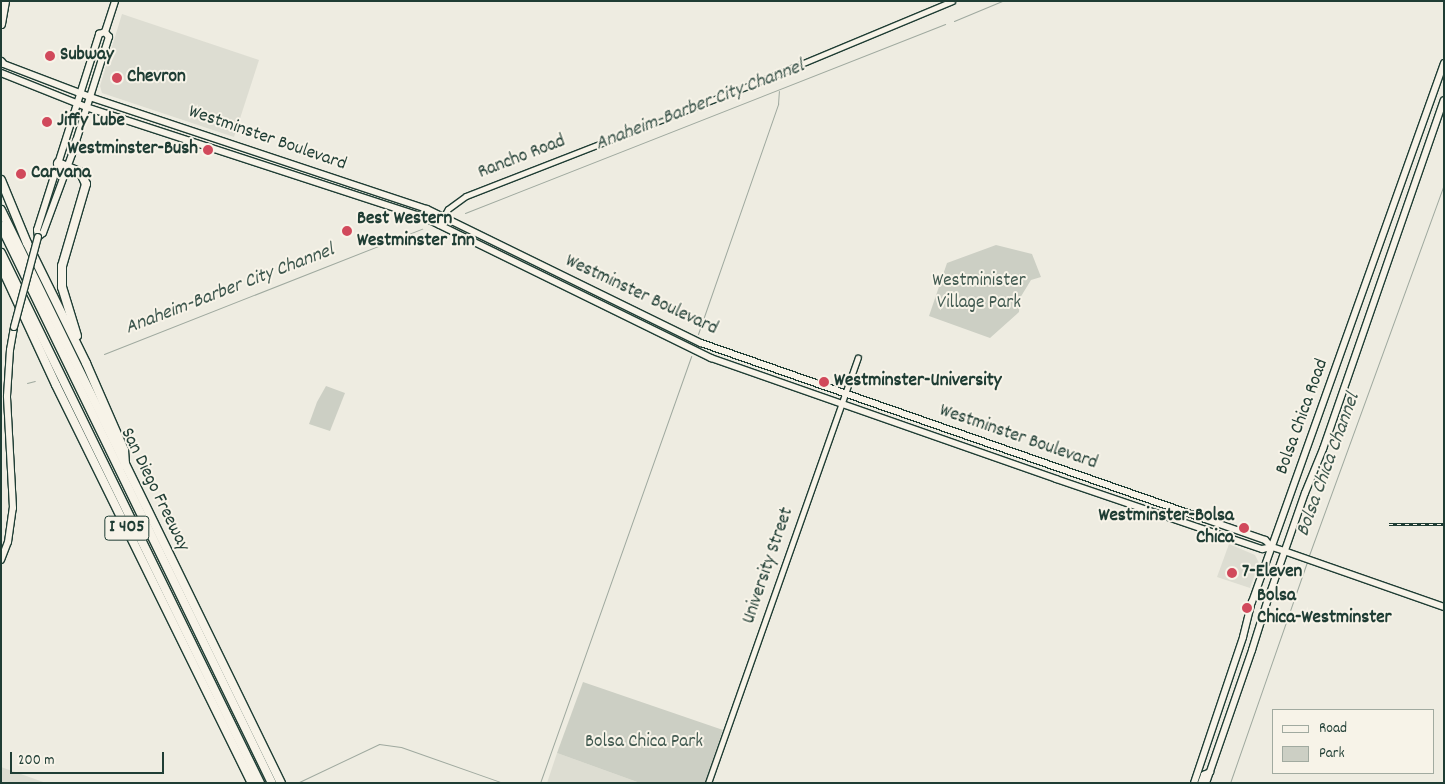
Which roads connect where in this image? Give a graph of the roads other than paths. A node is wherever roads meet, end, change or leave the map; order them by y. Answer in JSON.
{"nodes":[{"id":1,"x":5,"y":1,"type":"edge"},
{"id":2,"x":115,"y":1,"type":"edge"},
{"id":3,"x":952,"y":1,"type":"edge"},
{"id":4,"x":1,"y":24,"type":"edge"},
{"id":5,"x":104,"y":32,"type":"junction"},
{"id":6,"x":1,"y":62,"type":"edge"},
{"id":7,"x":1444,"y":63,"type":"edge"},
{"id":8,"x":1,"y":73,"type":"edge"},
{"id":9,"x":80,"y":93,"type":"junction"},
{"id":10,"x":90,"y":96,"type":"junction"},
{"id":11,"x":1444,"y":100,"type":"edge"},
{"id":12,"x":77,"y":103,"type":"junction"},
{"id":13,"x":86,"y":107,"type":"junction"},
{"id":14,"x":1428,"y":145,"type":"junction"},
{"id":15,"x":1408,"y":162,"type":"junction"},
{"id":16,"x":58,"y":163,"type":"junction"},
{"id":17,"x":67,"y":167,"type":"junction"},
{"id":18,"x":1416,"y":177,"type":"junction"},
{"id":19,"x":1,"y":180,"type":"edge"},
{"id":20,"x":1,"y":210,"type":"edge"},
{"id":21,"x":443,"y":217,"type":"junction"},
{"id":22,"x":439,"y":225,"type":"junction"},
{"id":23,"x":1,"y":226,"type":"edge"},
{"id":24,"x":38,"y":237,"type":"junction"},
{"id":25,"x":1,"y":253,"type":"edge"},
{"id":26,"x":1,"y":266,"type":"edge"},
{"id":27,"x":858,"y":358,"type":"dead end"},
{"id":28,"x":86,"y":364,"type":"junction"},
{"id":29,"x":845,"y":394,"type":"junction"},
{"id":30,"x":842,"y":404,"type":"junction"},
{"id":31,"x":126,"y":469,"type":"junction"},
{"id":32,"x":1272,"y":547,"type":"junction"},
{"id":33,"x":1284,"y":552,"type":"junction"},
{"id":34,"x":1,"y":560,"type":"edge"},
{"id":35,"x":1444,"y":607,"type":"edge"},
{"id":36,"x":1210,"y":772,"type":"junction"},
{"id":37,"x":252,"y":783,"type":"edge"},
{"id":38,"x":260,"y":783,"type":"edge"},
{"id":39,"x":272,"y":783,"type":"edge"},
{"id":40,"x":281,"y":783,"type":"edge"},
{"id":41,"x":708,"y":783,"type":"edge"},
{"id":42,"x":1194,"y":783,"type":"edge"},
{"id":43,"x":1201,"y":783,"type":"edge"},
{"id":44,"x":1206,"y":783,"type":"edge"}],
"edges":[{"from":1,"to":4,"type":"highway"},
{"from":2,"to":5,"type":"main road"},
{"from":3,"to":21,"type":"street","name":"Rancho Road"},
{"from":5,"to":9,"type":"main road"},
{"from":5,"to":10,"type":"main road"},
{"from":6,"to":9,"type":"main road","name":"Westminster Boulevard"},
{"from":7,"to":15,"type":"main road","name":"Bolsa Chica Road"},
{"from":8,"to":12,"type":"main road","name":"Westminster Boulevard"},
{"from":9,"to":10,"type":"main road","name":"Westminster Boulevard"},
{"from":9,"to":12,"type":"main road"},
{"from":10,"to":13,"type":"main road"},
{"from":10,"to":21,"type":"main road","name":"Westminster Boulevard"},
{"from":11,"to":14,"type":"main road","name":"Bolsa Chica Road"},
{"from":12,"to":13,"type":"main road","name":"Westminster Boulevard"},
{"from":12,"to":16,"type":"main road"},
{"from":13,"to":17,"type":"main road"},
{"from":13,"to":22,"type":"main road","name":"Westminster Boulevard"},
{"from":14,"to":15,"type":"main road"},
{"from":14,"to":18,"type":"main road","name":"Bolsa Chica Road"},
{"from":15,"to":18,"type":"main road"},
{"from":15,"to":32,"type":"main road","name":"Bolsa Chica Road"},
{"from":16,"to":17,"type":"highway"},
{"from":16,"to":24,"type":"main road"},
{"from":17,"to":24,"type":"main road"},
{"from":17,"to":28,"type":"highway"},
{"from":18,"to":33,"type":"main road","name":"Bolsa Chica Road"},
{"from":19,"to":28,"type":"highway"},
{"from":20,"to":31,"type":"highway","name":"San Diego Freeway","number":"I 405"},
{"from":21,"to":22,"type":"street","name":"Rancho Road"},
{"from":21,"to":29,"type":"main road","name":"Westminster Boulevard"},
{"from":22,"to":30,"type":"main road","name":"Westminster Boulevard"},
{"from":23,"to":39,"type":"highway"},
{"from":24,"to":34,"type":"main road","bridge":true},
{"from":25,"to":38,"type":"highway"},
{"from":26,"to":37,"type":"highway","number":"I 405"},
{"from":27,"to":29,"type":"street","name":"University Street"},
{"from":28,"to":31,"type":"highway"},
{"from":29,"to":30,"type":"street","name":"University Street"},
{"from":29,"to":32,"type":"main road","name":"Westminster Boulevard"},
{"from":30,"to":32,"type":"main road","name":"Westminster Boulevard"},
{"from":30,"to":41,"type":"street","name":"University Street"},
{"from":31,"to":40,"type":"highway","name":"San Diego Freeway","number":"I 405"},
{"from":32,"to":33,"type":"main road","name":"Westminster Boulevard"},
{"from":32,"to":42,"type":"main road","name":"Bolsa Chica Road"},
{"from":33,"to":35,"type":"main road","name":"Westminster Boulevard"},
{"from":33,"to":36,"type":"main road","name":"Bolsa Chica Road"},
{"from":36,"to":43,"type":"main road"},
{"from":36,"to":44,"type":"main road","name":"Bolsa Chica Road"}]}
